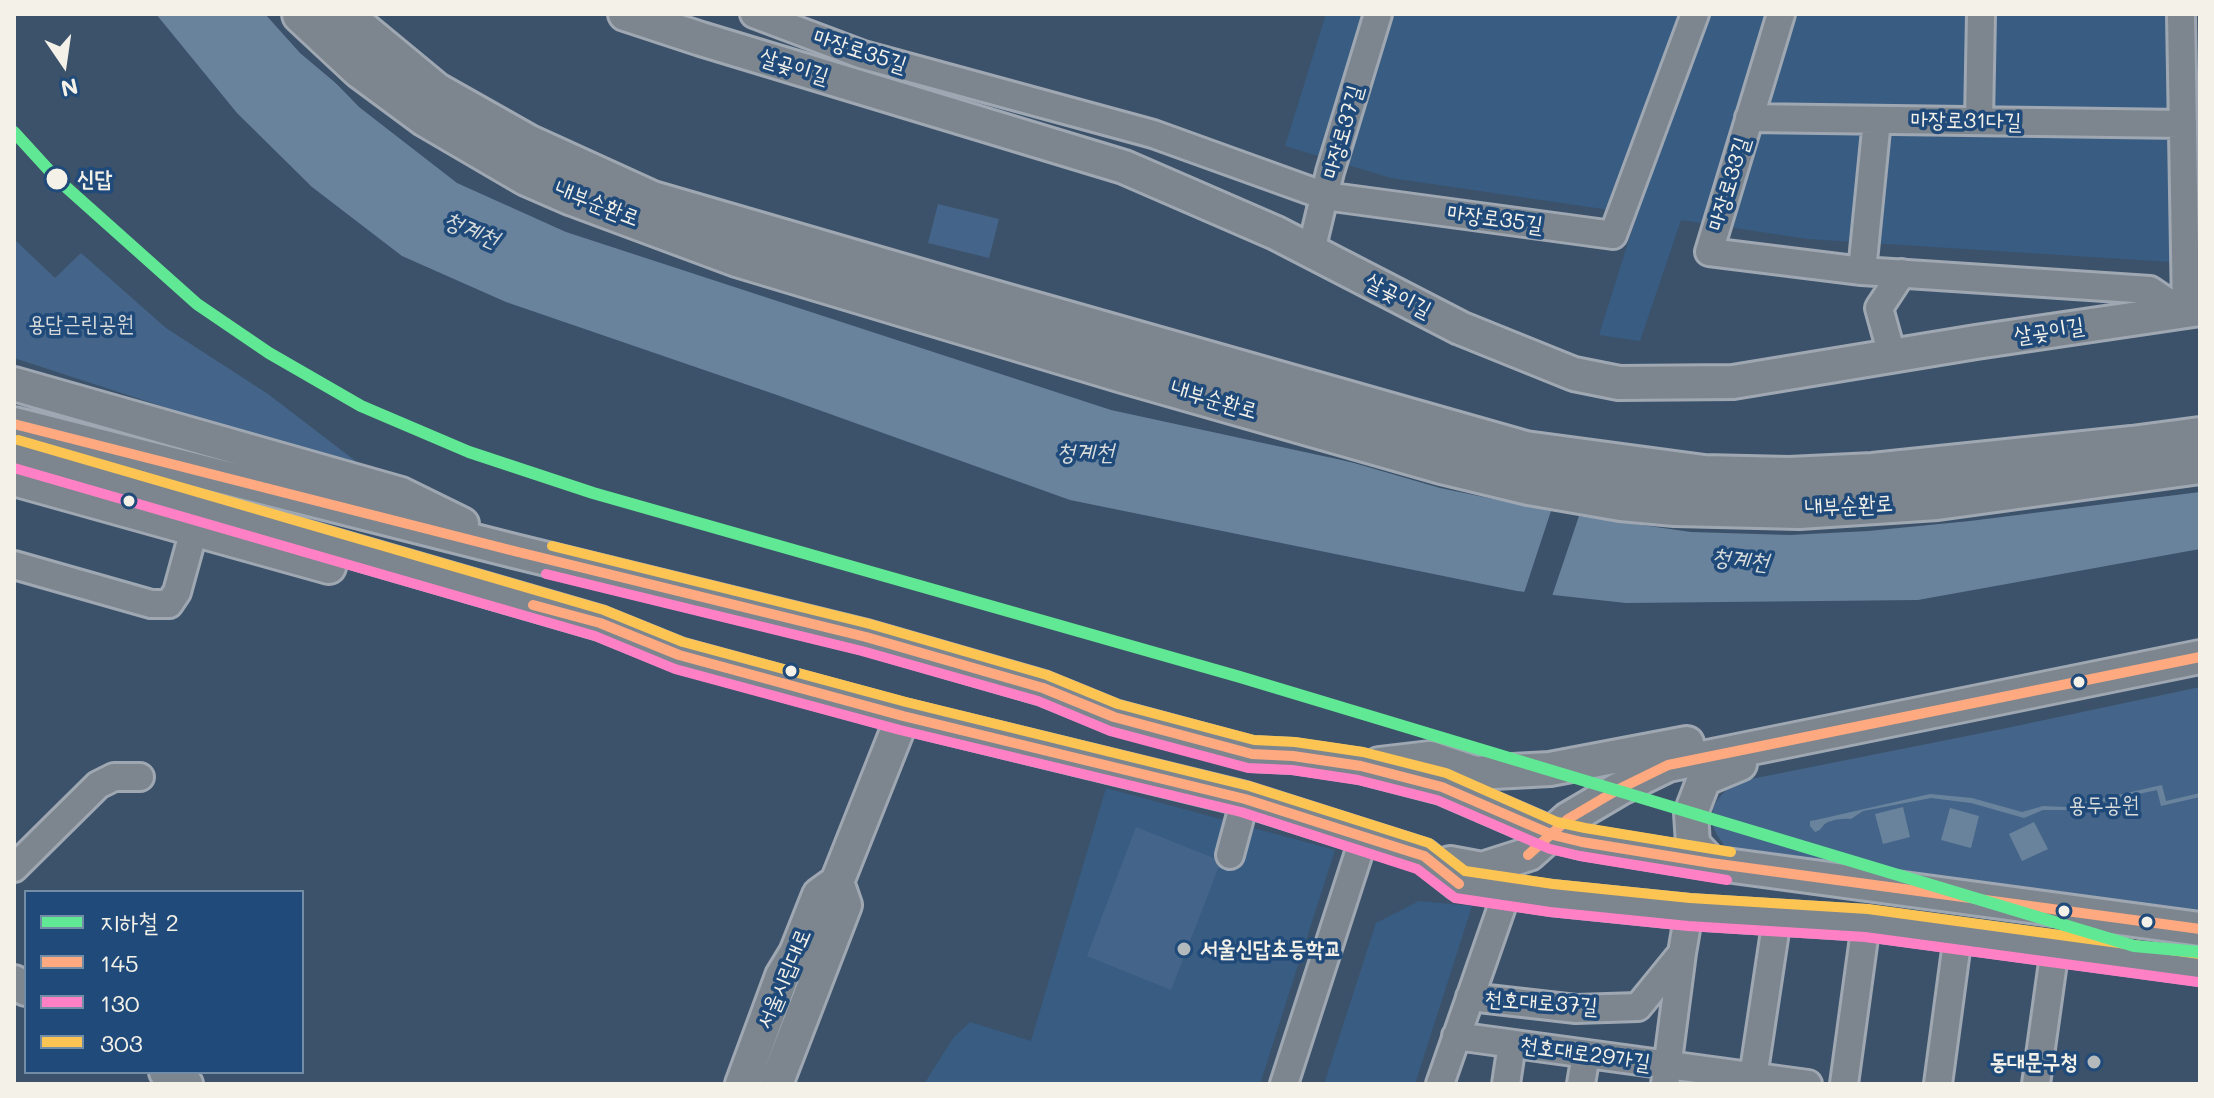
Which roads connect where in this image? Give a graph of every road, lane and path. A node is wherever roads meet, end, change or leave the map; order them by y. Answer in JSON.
{"nodes":[{"id":1,"x":302,"y":14,"type":"edge"},
{"id":2,"x":343,"y":14,"type":"edge"},
{"id":3,"x":625,"y":14,"type":"edge"},
{"id":4,"x":754,"y":14,"type":"edge"},
{"id":5,"x":1378,"y":14,"type":"edge"},
{"id":6,"x":1695,"y":14,"type":"edge"},
{"id":7,"x":1781,"y":14,"type":"edge"},
{"id":8,"x":1981,"y":14,"type":"edge"},
{"id":9,"x":2181,"y":14,"type":"edge"},
{"id":10,"x":1749,"y":118,"type":"junction"},
{"id":11,"x":1877,"y":120,"type":"junction"},
{"id":12,"x":1979,"y":121,"type":"junction"},
{"id":13,"x":2183,"y":124,"type":"junction"},
{"id":14,"x":1153,"y":134,"type":"junction"},
{"id":15,"x":1153,"y":180,"type":"junction"},
{"id":16,"x":1325,"y":196,"type":"junction"},
{"id":17,"x":1311,"y":251,"type":"junction"},
{"id":18,"x":1862,"y":271,"type":"junction"},
{"id":19,"x":1902,"y":273,"type":"junction"},
{"id":20,"x":2189,"y":310,"type":"edge"},
{"id":21,"x":1892,"y":355,"type":"junction"},
{"id":22,"x":14,"y":384,"type":"edge"},
{"id":23,"x":14,"y":424,"type":"edge"},
{"id":24,"x":2200,"y":437,"type":"edge"},
{"id":25,"x":2200,"y":464,"type":"edge"},
{"id":26,"x":15,"y":475,"type":"edge"},
{"id":27,"x":194,"y":530,"type":"junction"},
{"id":28,"x":514,"y":551,"type":"junction"},
{"id":29,"x":14,"y":565,"type":"edge"},
{"id":30,"x":470,"y":587,"type":"junction"},
{"id":31,"x":2200,"y":657,"type":"edge"},
{"id":32,"x":903,"y":716,"type":"junction"},
{"id":33,"x":1801,"y":737,"type":"junction"},
{"id":34,"x":1361,"y":766,"type":"junction"},
{"id":35,"x":140,"y":777,"type":"dead end"},
{"id":36,"x":1245,"y":799,"type":"junction"},
{"id":37,"x":1553,"y":835,"type":"junction"},
{"id":38,"x":1364,"y":837,"type":"junction"},
{"id":39,"x":1230,"y":855,"type":"dead end"},
{"id":40,"x":1424,"y":856,"type":"junction"},
{"id":41,"x":1711,"y":863,"type":"junction"},
{"id":42,"x":14,"y":868,"type":"edge"},
{"id":43,"x":837,"y":882,"type":"junction"},
{"id":44,"x":1507,"y":892,"type":"junction"},
{"id":45,"x":1689,"y":912,"type":"junction"},
{"id":46,"x":1777,"y":918,"type":"junction"},
{"id":47,"x":1866,"y":923,"type":"junction"},
{"id":48,"x":2200,"y":929,"type":"edge"},
{"id":49,"x":1958,"y":935,"type":"junction"},
{"id":50,"x":2055,"y":948,"type":"junction"},
{"id":51,"x":1682,"y":953,"type":"junction"},
{"id":52,"x":2200,"y":968,"type":"edge"},
{"id":53,"x":1470,"y":997,"type":"junction"},
{"id":54,"x":1456,"y":1036,"type":"junction"},
{"id":55,"x":1512,"y":1044,"type":"junction"},
{"id":56,"x":1586,"y":1054,"type":"junction"},
{"id":57,"x":1666,"y":1074,"type":"edge"},
{"id":58,"x":1753,"y":1080,"type":"edge"},
{"id":59,"x":742,"y":1084,"type":"edge"},
{"id":60,"x":776,"y":1084,"type":"edge"},
{"id":61,"x":1284,"y":1084,"type":"edge"},
{"id":62,"x":1440,"y":1084,"type":"edge"},
{"id":63,"x":1506,"y":1084,"type":"edge"},
{"id":64,"x":1581,"y":1084,"type":"edge"},
{"id":65,"x":1808,"y":1084,"type":"edge"},
{"id":66,"x":1844,"y":1084,"type":"edge"},
{"id":67,"x":1938,"y":1084,"type":"edge"},
{"id":68,"x":2036,"y":1084,"type":"edge"}],
"edges":[{"from":1,"to":25,"type":"highway","name":"내부순환로"},
{"from":2,"to":24,"type":"highway","name":"내부순환로"},
{"from":3,"to":15,"type":"main road","name":"살곶이길"},
{"from":4,"to":14,"type":"street","name":"마장로35길"},
{"from":5,"to":16,"type":"street","name":"마장로37길"},
{"from":6,"to":16,"type":"street","name":"마장로35길"},
{"from":7,"to":10,"type":"street","name":"마장로33길"},
{"from":8,"to":12,"type":"street"},
{"from":9,"to":13,"type":"street"},
{"from":10,"to":11,"type":"street","name":"마장로31다길"},
{"from":10,"to":18,"type":"street","name":"마장로33길"},
{"from":11,"to":12,"type":"street","name":"마장로31다길"},
{"from":11,"to":18,"type":"street"},
{"from":12,"to":13,"type":"street","name":"마장로31다길"},
{"from":13,"to":20,"type":"street"},
{"from":14,"to":15,"type":"street"},
{"from":14,"to":16,"type":"street","name":"마장로35길"},
{"from":15,"to":17,"type":"main road","name":"살곶이길"},
{"from":16,"to":17,"type":"street","name":"마장로37길"},
{"from":17,"to":21,"type":"main road","name":"살곶이길"},
{"from":18,"to":19,"type":"street","name":"마장로33길"},
{"from":19,"to":20,"type":"street","name":"마장로33길"},
{"from":19,"to":21,"type":"street"},
{"from":20,"to":21,"type":"main road","name":"살곶이길"},
{"from":22,"to":28,"type":"main road"},
{"from":23,"to":28,"type":"main road"},
{"from":26,"to":27,"type":"main road"},
{"from":26,"to":30,"type":"main road"},
{"from":27,"to":29,"type":"street"},
{"from":27,"to":30,"type":"main road"},
{"from":28,"to":34,"type":"main road"},
{"from":30,"to":32,"type":"main road"},
{"from":31,"to":33,"type":"main road"},
{"from":32,"to":36,"type":"main road"},
{"from":32,"to":43,"type":"main road","name":"서울시립대로"},
{"from":33,"to":34,"type":"main road"},
{"from":33,"to":37,"type":"main road"},
{"from":33,"to":41,"type":"main road"},
{"from":34,"to":37,"type":"main road"},
{"from":35,"to":42,"type":"street"},
{"from":36,"to":38,"type":"main road"},
{"from":36,"to":39,"type":"street"},
{"from":37,"to":40,"type":"main road"},
{"from":37,"to":41,"type":"main road"},
{"from":38,"to":40,"type":"main road"},
{"from":38,"to":61,"type":"street"},
{"from":40,"to":44,"type":"main road"},
{"from":41,"to":48,"type":"main road"},
{"from":43,"to":59,"type":"main road","name":"서울시립대로"},
{"from":43,"to":60,"type":"main road","name":"서울시립대로"},
{"from":44,"to":45,"type":"main road"},
{"from":44,"to":53,"type":"street"},
{"from":45,"to":46,"type":"main road"},
{"from":45,"to":51,"type":"street","name":"천호대로37길"},
{"from":46,"to":47,"type":"main road"},
{"from":46,"to":58,"type":"street"},
{"from":47,"to":49,"type":"main road"},
{"from":47,"to":66,"type":"street"},
{"from":49,"to":50,"type":"main road"},
{"from":49,"to":67,"type":"street"},
{"from":50,"to":52,"type":"main road"},
{"from":50,"to":68,"type":"street"},
{"from":51,"to":53,"type":"street","name":"천호대로37길"},
{"from":51,"to":57,"type":"street","name":"천호대로37길"},
{"from":53,"to":54,"type":"street"},
{"from":54,"to":55,"type":"street","name":"천호대로29가길"},
{"from":54,"to":62,"type":"street"},
{"from":55,"to":56,"type":"street","name":"천호대로29가길"},
{"from":55,"to":63,"type":"street"},
{"from":56,"to":57,"type":"street","name":"천호대로29가길"},
{"from":56,"to":64,"type":"street"},
{"from":57,"to":58,"type":"street","name":"천호대로29가길"},
{"from":58,"to":65,"type":"street","name":"천호대로29가길"}]}
